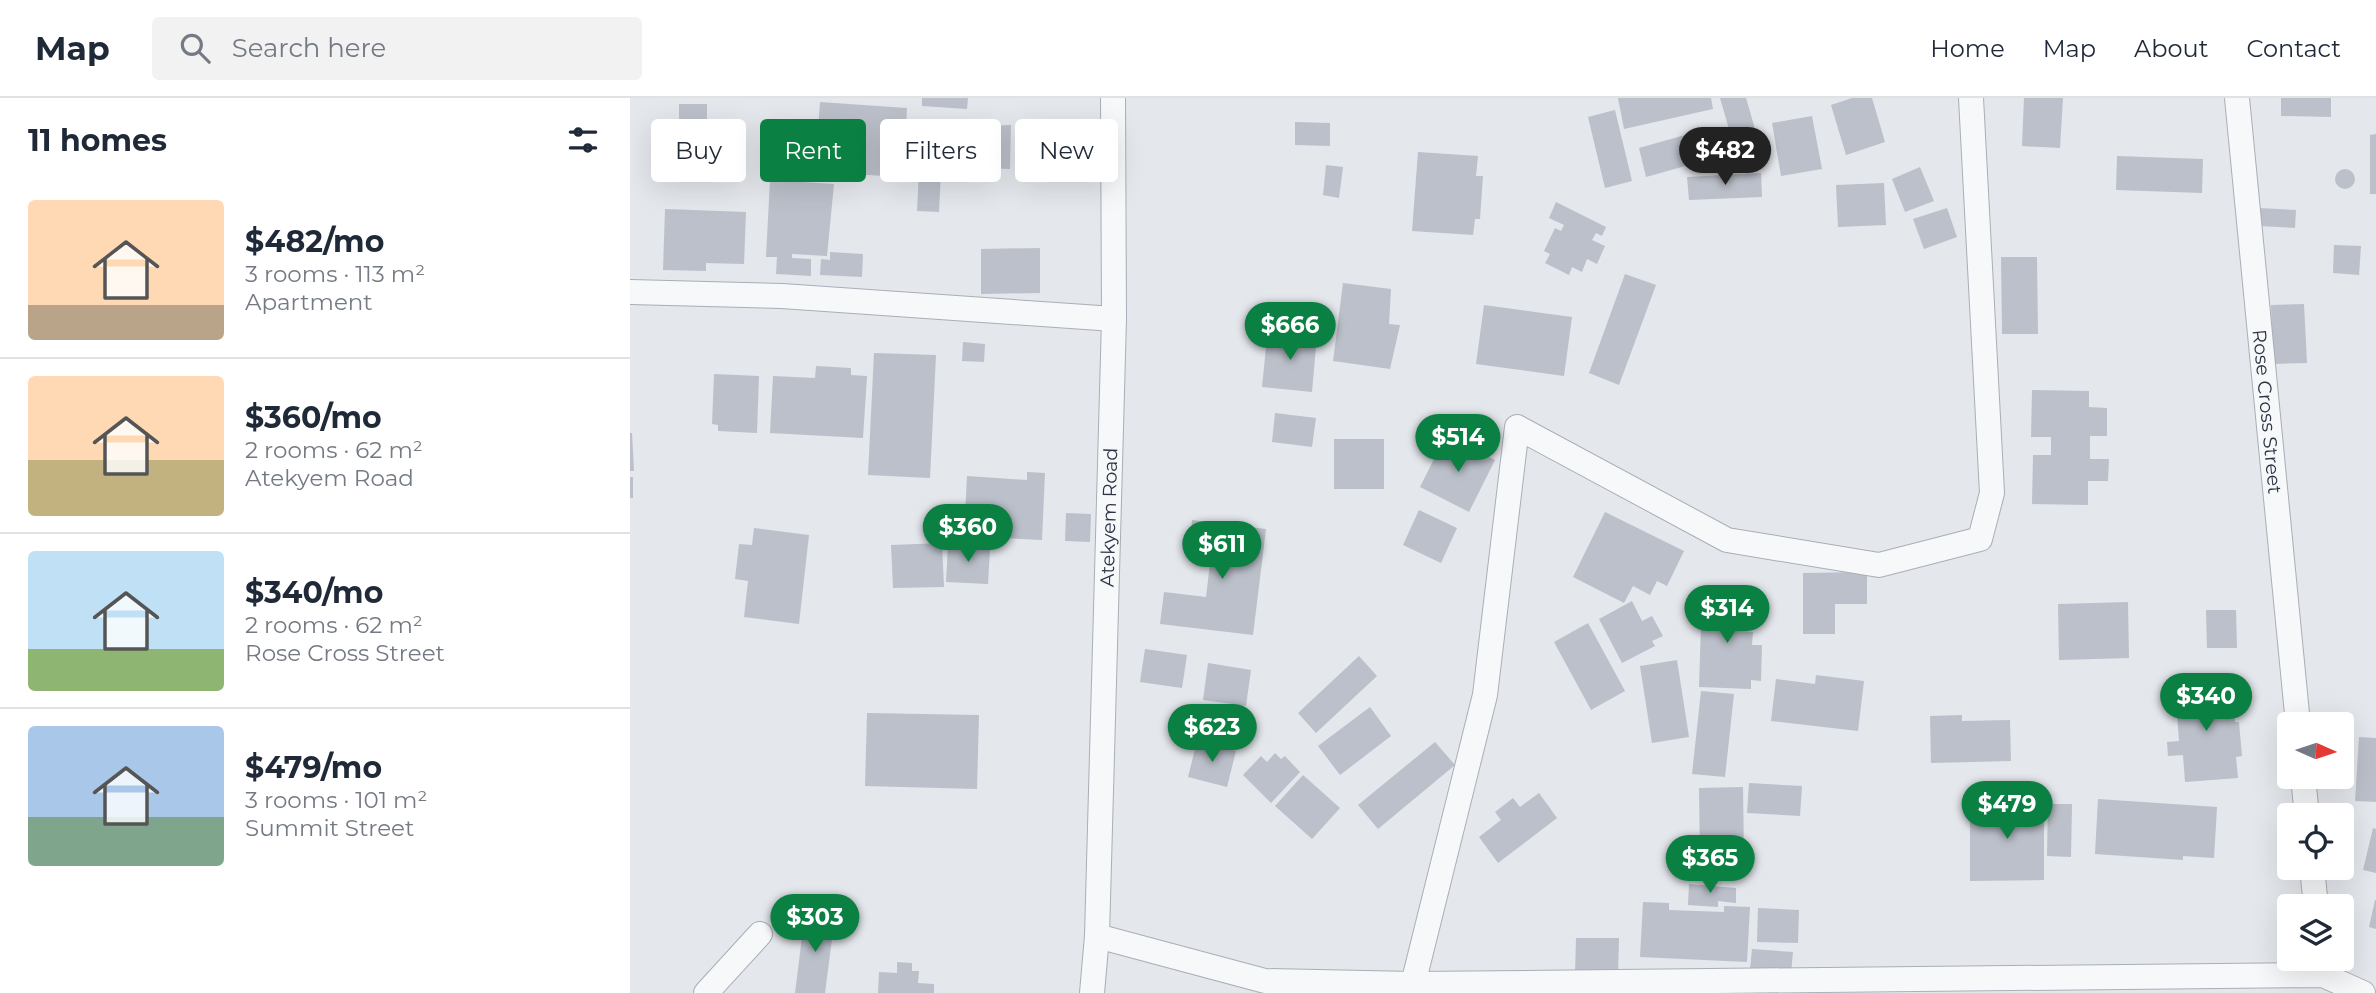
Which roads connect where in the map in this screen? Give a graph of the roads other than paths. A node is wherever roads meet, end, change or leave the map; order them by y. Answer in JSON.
{"nodes":[{"id":1,"x":1113,"y":98,"type":"edge"},
{"id":2,"x":1971,"y":98,"type":"edge"},
{"id":3,"x":2237,"y":98,"type":"edge"},
{"id":4,"x":630,"y":292,"type":"edge"},
{"id":5,"x":1114,"y":320,"type":"junction"},
{"id":6,"x":2297,"y":712,"type":"edge"},
{"id":7,"x":760,"y":934,"type":"dead end"},
{"id":8,"x":1097,"y":936,"type":"junction"},
{"id":9,"x":2277,"y":968,"type":"edge"},
{"id":10,"x":2328,"y":971,"type":"edge"},
{"id":11,"x":1413,"y":984,"type":"junction"},
{"id":12,"x":706,"y":993,"type":"edge"},
{"id":13,"x":1092,"y":993,"type":"edge"},
{"id":14,"x":2363,"y":993,"type":"edge"}],
"edges":[{"from":1,"to":5,"type":"street","name":"Atekyem Road"},
{"from":2,"to":11,"type":"street"},
{"from":3,"to":6,"type":"street","name":"Rose Cross Street"},
{"from":4,"to":5,"type":"street"},
{"from":5,"to":8,"type":"street","name":"Atekyem Road"},
{"from":7,"to":12,"type":"street"},
{"from":8,"to":11,"type":"street"},
{"from":8,"to":13,"type":"street","name":"Atekyem Road"},
{"from":9,"to":11,"type":"street"},
{"from":10,"to":14,"type":"street"}]}
